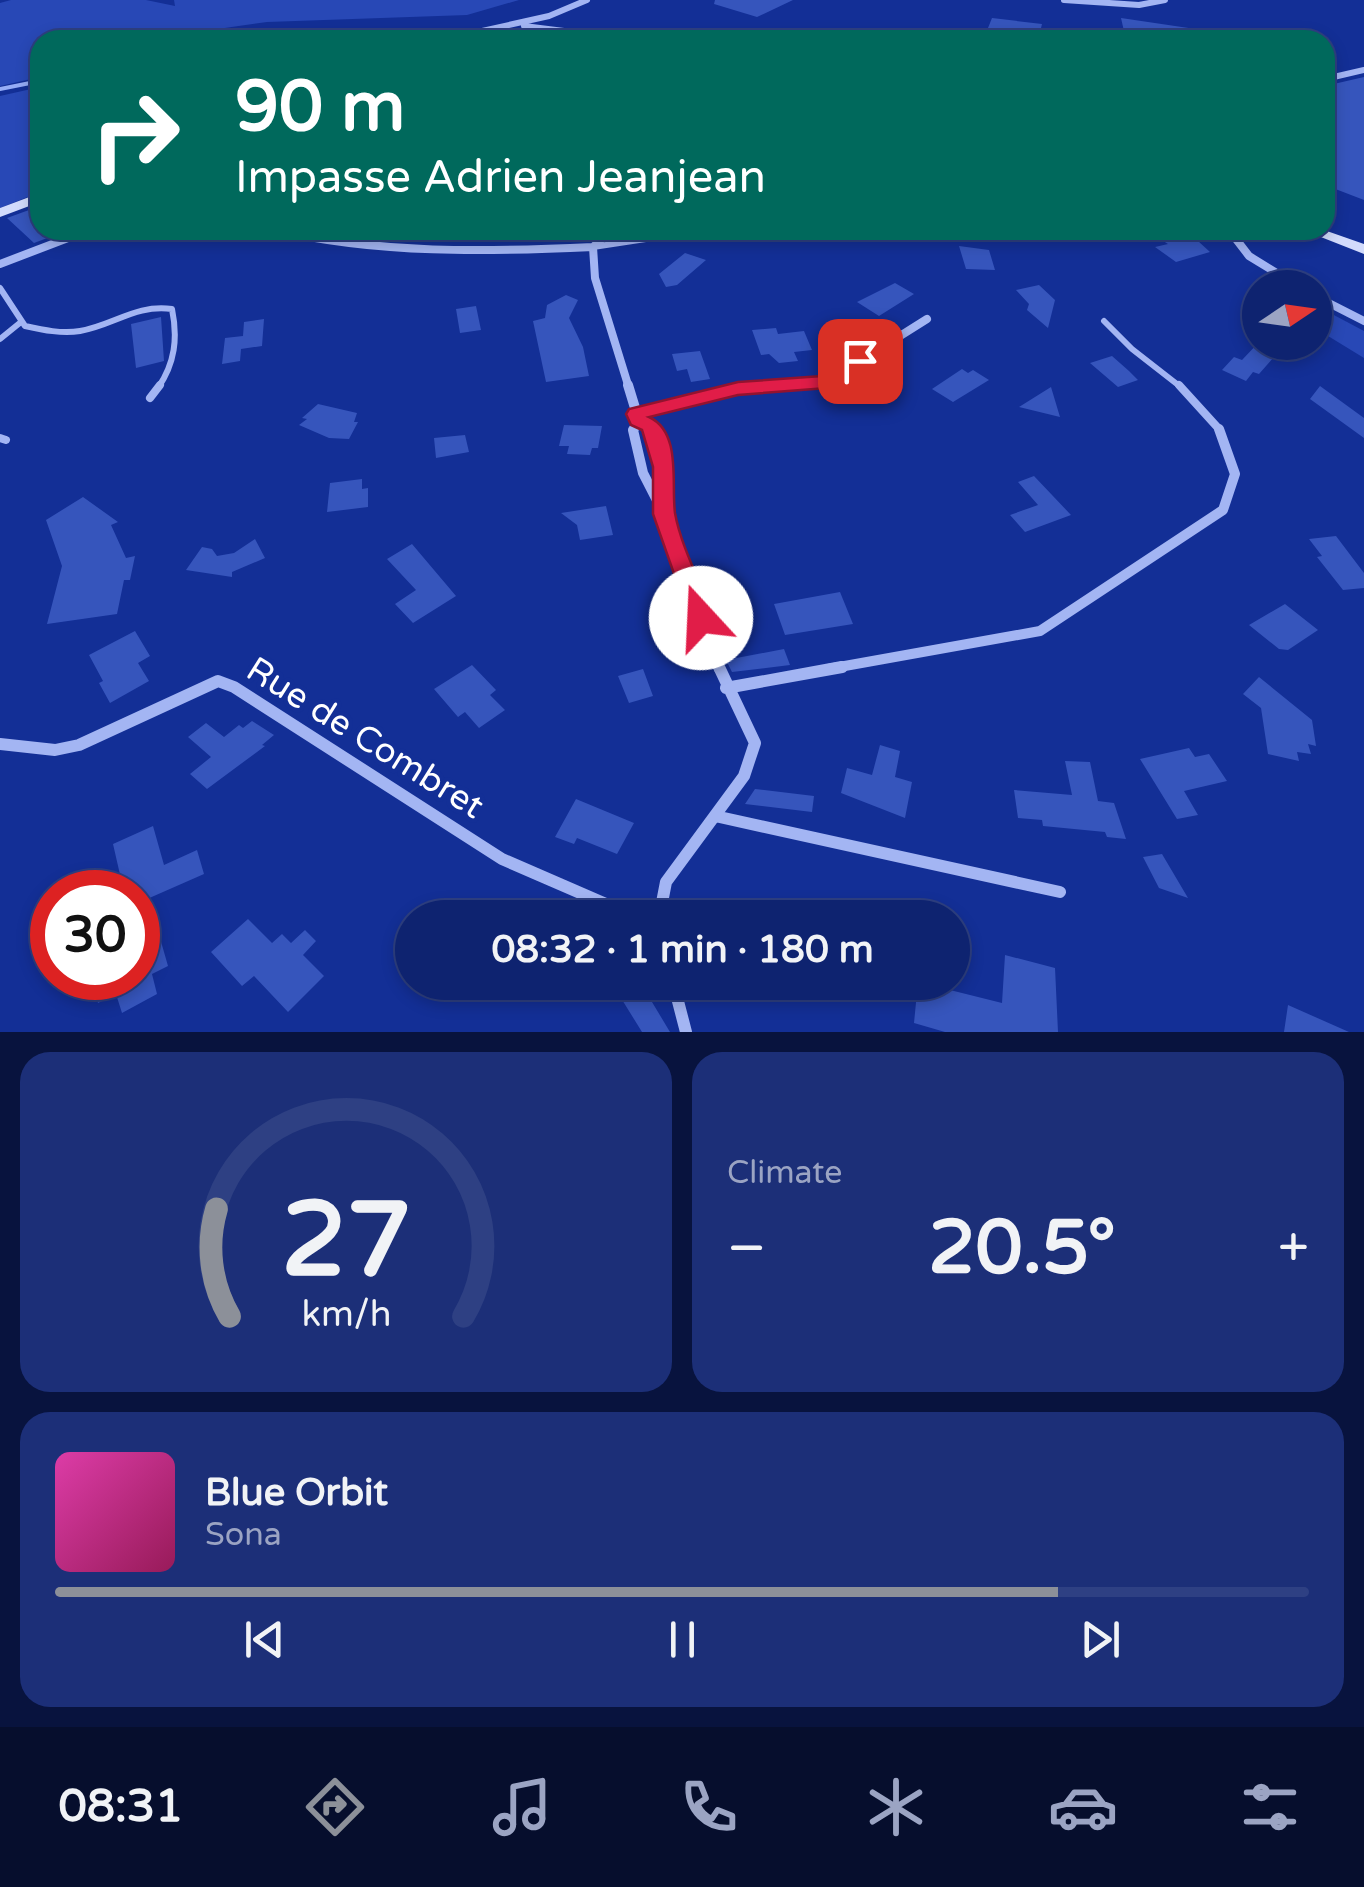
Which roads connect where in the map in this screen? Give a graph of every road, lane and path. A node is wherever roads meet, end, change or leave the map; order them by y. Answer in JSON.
{"nodes":[{"id":1,"x":587,"y":0,"type":"edge"},
{"id":2,"x":1064,"y":0,"type":"edge"},
{"id":3,"x":1165,"y":0,"type":"edge"},
{"id":4,"x":513,"y":24,"type":"junction"},
{"id":5,"x":494,"y":30,"type":"edge"},
{"id":6,"x":559,"y":30,"type":"edge"},
{"id":7,"x":1364,"y":70,"type":"edge"},
{"id":8,"x":1335,"y":77,"type":"edge"},
{"id":9,"x":30,"y":201,"type":"edge"},
{"id":10,"x":0,"y":213,"type":"edge"},
{"id":11,"x":1335,"y":238,"type":"edge"},
{"id":12,"x":63,"y":240,"type":"edge"},
{"id":13,"x":320,"y":240,"type":"edge"},
{"id":14,"x":601,"y":240,"type":"edge"},
{"id":15,"x":639,"y":240,"type":"edge"},
{"id":16,"x":1237,"y":240,"type":"edge"},
{"id":17,"x":594,"y":247,"type":"junction"},
{"id":18,"x":1364,"y":248,"type":"edge"},
{"id":19,"x":0,"y":264,"type":"edge"},
{"id":20,"x":1271,"y":270,"type":"edge"},
{"id":21,"x":0,"y":288,"type":"edge"},
{"id":22,"x":1332,"y":305,"type":"edge"},
{"id":23,"x":927,"y":320,"type":"dead end"},
{"id":24,"x":1104,"y":321,"type":"dead end"},
{"id":25,"x":1364,"y":321,"type":"edge"},
{"id":26,"x":21,"y":322,"type":"junction"},
{"id":27,"x":0,"y":339,"type":"edge"},
{"id":28,"x":150,"y":398,"type":"dead end"},
{"id":29,"x":638,"y":417,"type":"junction"},
{"id":30,"x":1218,"y":428,"type":"joint"},
{"id":31,"x":664,"y":514,"type":"junction"},
{"id":32,"x":726,"y":688,"type":"junction"},
{"id":33,"x":0,"y":744,"type":"edge"},
{"id":34,"x":716,"y":816,"type":"junction"},
{"id":35,"x":1060,"y":892,"type":"dead end"},
{"id":36,"x":597,"y":900,"type":"edge"},
{"id":37,"x":662,"y":900,"type":"edge"},
{"id":38,"x":677,"y":1000,"type":"edge"},
{"id":39,"x":686,"y":1032,"type":"edge"}],
"edges":[{"from":1,"to":4,"type":"street"},
{"from":2,"to":3,"type":"street"},
{"from":4,"to":5,"type":"street"},
{"from":4,"to":6,"type":"street"},
{"from":7,"to":8,"type":"street"},
{"from":9,"to":10,"type":"main road"},
{"from":11,"to":18,"type":"main road"},
{"from":12,"to":19,"type":"street"},
{"from":13,"to":17,"type":"street"},
{"from":14,"to":17,"type":"street"},
{"from":15,"to":17,"type":"lane"},
{"from":16,"to":20,"type":"street"},
{"from":17,"to":29,"type":"street"},
{"from":21,"to":26,"type":"lane"},
{"from":22,"to":25,"type":"street"},
{"from":23,"to":29,"type":"street"},
{"from":24,"to":30,"type":"lane"},
{"from":26,"to":27,"type":"lane"},
{"from":26,"to":28,"type":"lane"},
{"from":29,"to":31,"type":"street"},
{"from":29,"to":31,"type":"street"},
{"from":30,"to":32,"type":"street"},
{"from":31,"to":32,"type":"street"},
{"from":32,"to":34,"type":"street"},
{"from":33,"to":36,"type":"street","name":"Rue de Combret"},
{"from":34,"to":35,"type":"street"},
{"from":34,"to":37,"type":"street"},
{"from":38,"to":39,"type":"street"}]}
